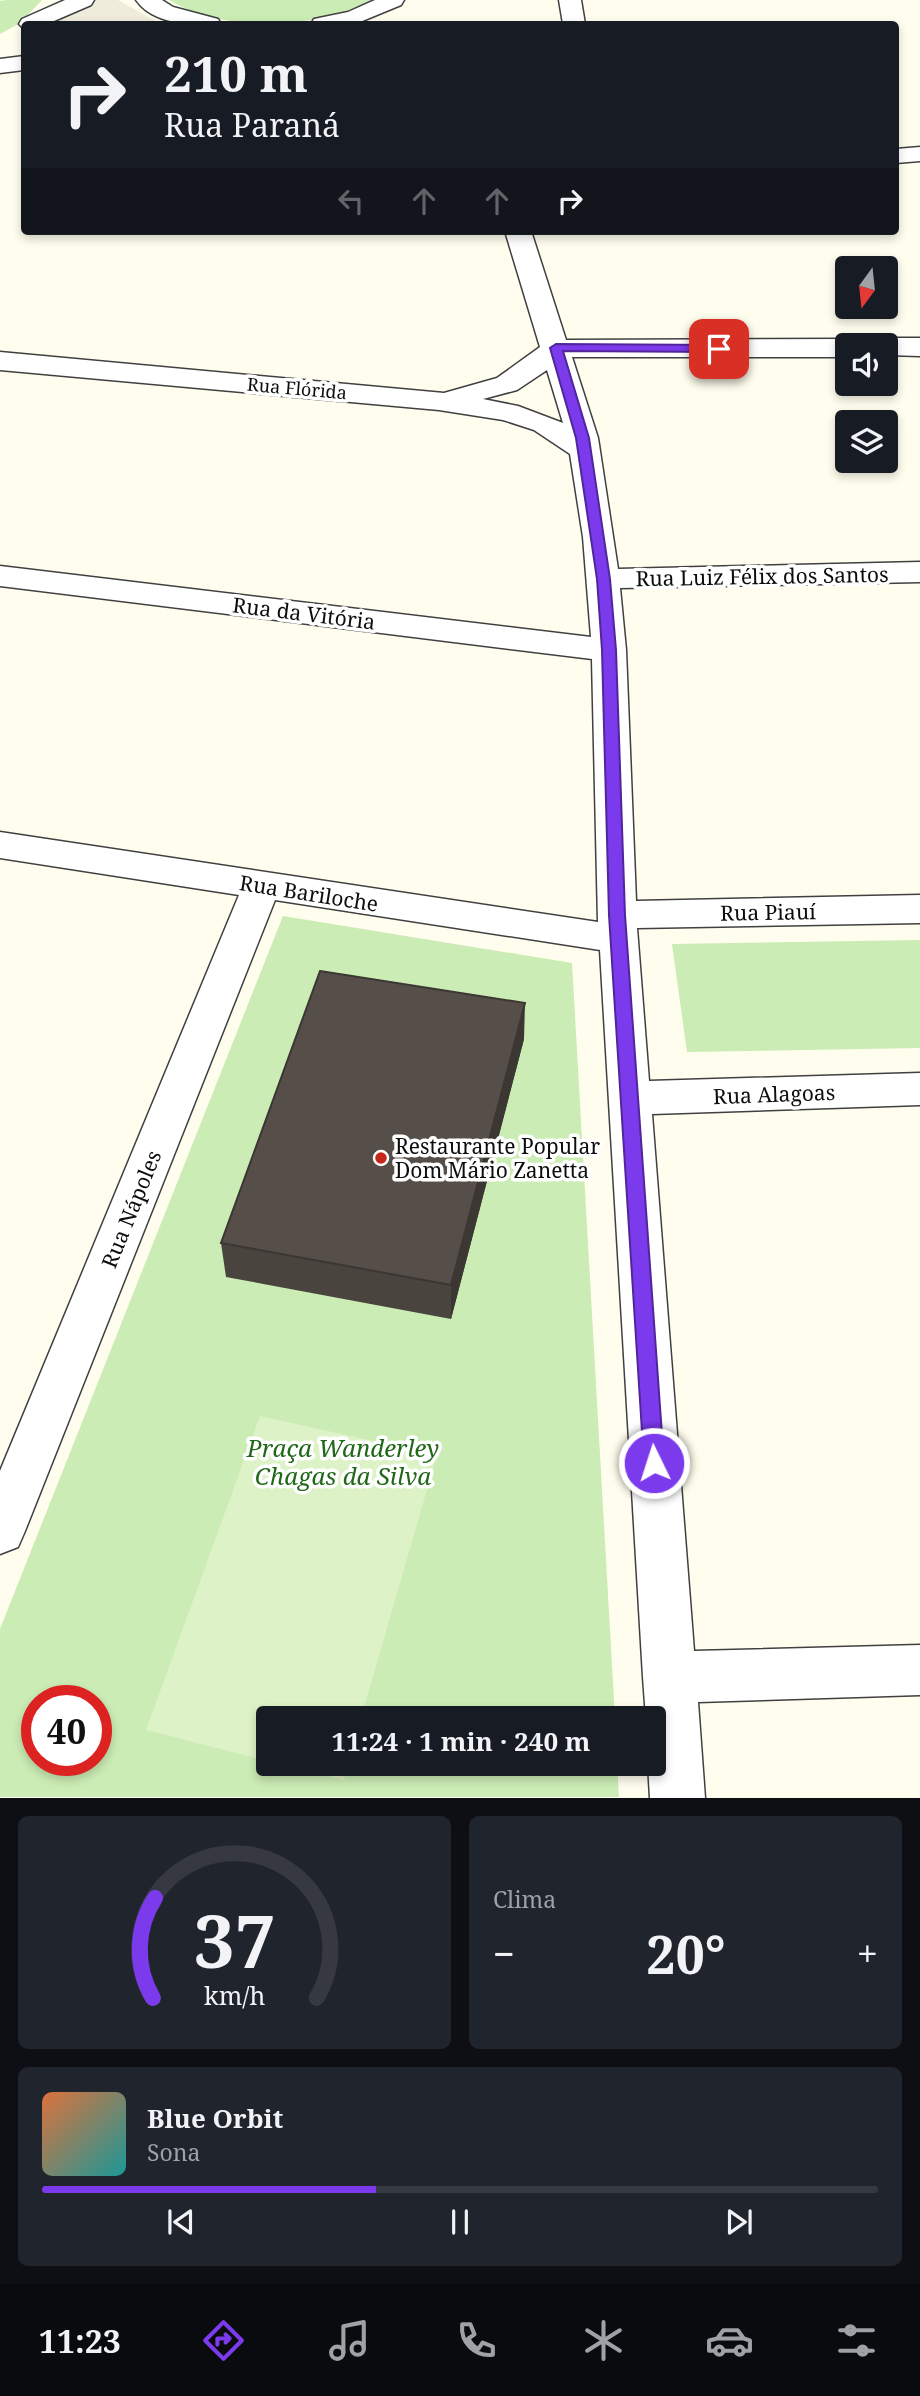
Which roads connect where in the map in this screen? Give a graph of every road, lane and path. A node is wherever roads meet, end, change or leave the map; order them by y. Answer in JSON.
{"nodes":[{"id":1,"x":83,"y":0,"type":"edge"},
{"id":2,"x":147,"y":0,"type":"edge"},
{"id":3,"x":393,"y":0,"type":"edge"},
{"id":4,"x":570,"y":0,"type":"edge"},
{"id":5,"x":37,"y":21,"type":"edge"},
{"id":6,"x":199,"y":21,"type":"edge"},
{"id":7,"x":338,"y":21,"type":"edge"},
{"id":8,"x":574,"y":21,"type":"edge"},
{"id":9,"x":21,"y":63,"type":"edge"},
{"id":10,"x":0,"y":66,"type":"edge"},
{"id":11,"x":920,"y":154,"type":"edge"},
{"id":12,"x":899,"y":156,"type":"edge"},
{"id":13,"x":519,"y":235,"type":"edge"},
{"id":14,"x":898,"y":347,"type":"edge"},
{"id":15,"x":920,"y":347,"type":"edge"},
{"id":16,"x":556,"y":348,"type":"junction"},
{"id":17,"x":835,"y":348,"type":"edge"},
{"id":18,"x":0,"y":361,"type":"edge"},
{"id":19,"x":439,"y":401,"type":"junction"},
{"id":20,"x":585,"y":450,"type":"junction"},
{"id":21,"x":920,"y":572,"type":"edge"},
{"id":22,"x":0,"y":576,"type":"edge"},
{"id":23,"x":604,"y":579,"type":"junction"},
{"id":24,"x":609,"y":650,"type":"junction"},
{"id":25,"x":0,"y":845,"type":"edge"},
{"id":26,"x":262,"y":886,"type":"junction"},
{"id":27,"x":920,"y":909,"type":"edge"},
{"id":28,"x":618,"y":927,"type":"junction"},
{"id":29,"x":920,"y":1089,"type":"edge"},
{"id":30,"x":628,"y":1098,"type":"junction"},
{"id":31,"x":0,"y":1531,"type":"edge"},
{"id":32,"x":920,"y":1670,"type":"edge"},
{"id":33,"x":669,"y":1676,"type":"junction"},
{"id":34,"x":678,"y":1797,"type":"edge"}],
"edges":[{"from":1,"to":5,"type":"street"},
{"from":2,"to":6,"type":"street"},
{"from":3,"to":7,"type":"street"},
{"from":4,"to":8,"type":"street"},
{"from":9,"to":10,"type":"street"},
{"from":11,"to":12,"type":"street"},
{"from":13,"to":16,"type":"street"},
{"from":14,"to":15,"type":"street"},
{"from":16,"to":17,"type":"street"},
{"from":16,"to":19,"type":"street"},
{"from":16,"to":20,"type":"street"},
{"from":18,"to":19,"type":"street","name":"Rua Flórida"},
{"from":19,"to":20,"type":"street","name":"Rua Flórida"},
{"from":20,"to":23,"type":"street"},
{"from":21,"to":23,"type":"street","name":"Rua Luiz Félix dos Santos"},
{"from":22,"to":24,"type":"street","name":"Rua da Vitória"},
{"from":23,"to":24,"type":"street"},
{"from":24,"to":28,"type":"street"},
{"from":25,"to":26,"type":"street","name":"Rua Bariloche"},
{"from":26,"to":28,"type":"street","name":"Rua Bariloche"},
{"from":26,"to":31,"type":"street","name":"Rua Nápoles"},
{"from":27,"to":28,"type":"street","name":"Rua Piauí"},
{"from":28,"to":30,"type":"street"},
{"from":29,"to":30,"type":"street","name":"Rua Alagoas"},
{"from":30,"to":33,"type":"street"},
{"from":32,"to":33,"type":"street"},
{"from":33,"to":34,"type":"street"}]}
